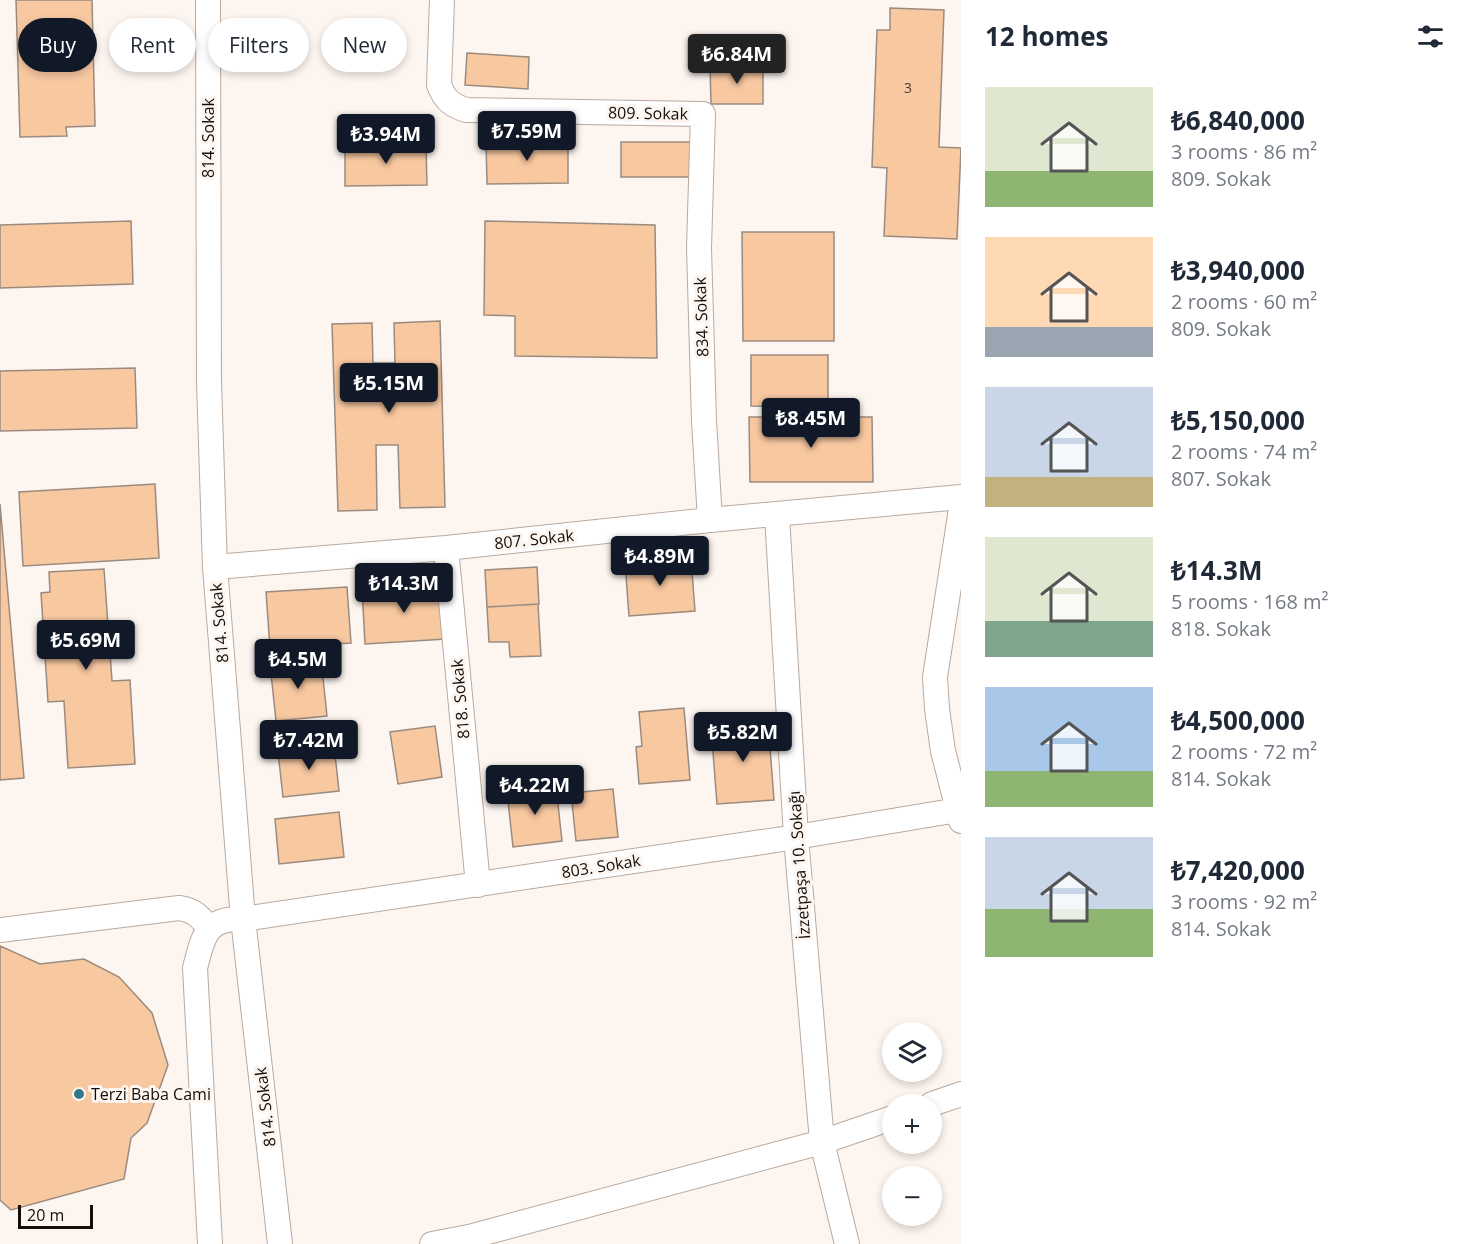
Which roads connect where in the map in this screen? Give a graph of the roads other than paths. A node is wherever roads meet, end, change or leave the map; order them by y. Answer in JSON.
{"nodes":[{"id":1,"x":208,"y":0,"type":"edge"},
{"id":2,"x":442,"y":0,"type":"edge"},
{"id":3,"x":703,"y":114,"type":"joint"},
{"id":4,"x":961,"y":497,"type":"edge"},
{"id":5,"x":961,"y":509,"type":"edge"},
{"id":6,"x":777,"y":515,"type":"junction"},
{"id":7,"x":710,"y":520,"type":"junction"},
{"id":8,"x":446,"y":548,"type":"junction"},
{"id":9,"x":215,"y":567,"type":"junction"},
{"id":10,"x":951,"y":644,"type":"edge"},
{"id":11,"x":959,"y":816,"type":"edge"},
{"id":12,"x":796,"y":837,"type":"junction"},
{"id":13,"x":478,"y":885,"type":"junction"},
{"id":14,"x":243,"y":919,"type":"junction"},
{"id":15,"x":209,"y":929,"type":"junction"},
{"id":16,"x":0,"y":930,"type":"edge"},
{"id":17,"x":961,"y":1094,"type":"edge"},
{"id":18,"x":942,"y":1101,"type":"edge"},
{"id":19,"x":882,"y":1121,"type":"edge"},
{"id":20,"x":822,"y":1142,"type":"junction"},
{"id":21,"x":470,"y":1241,"type":"edge"},
{"id":22,"x":210,"y":1244,"type":"edge"},
{"id":23,"x":280,"y":1244,"type":"edge"},
{"id":24,"x":432,"y":1244,"type":"edge"},
{"id":25,"x":847,"y":1244,"type":"edge"}],
"edges":[{"from":1,"to":9,"type":"street","name":"814. Sokak"},
{"from":2,"to":3,"type":"street","name":"809. Sokak"},
{"from":3,"to":7,"type":"street","name":"834. Sokak"},
{"from":4,"to":6,"type":"street","name":"807. Sokak"},
{"from":5,"to":10,"type":"street"},
{"from":6,"to":7,"type":"street","name":"807. Sokak"},
{"from":6,"to":12,"type":"street","name":"İzzetpaşa 10. Sokağı"},
{"from":7,"to":8,"type":"street","name":"807. Sokak"},
{"from":8,"to":9,"type":"street","name":"807. Sokak"},
{"from":8,"to":13,"type":"street","name":"818. Sokak"},
{"from":9,"to":14,"type":"street","name":"814. Sokak"},
{"from":10,"to":11,"type":"street"},
{"from":11,"to":12,"type":"street","name":"803. Sokak"},
{"from":12,"to":13,"type":"street","name":"803. Sokak"},
{"from":12,"to":20,"type":"street","name":"İzzetpaşa 10. Sokağı"},
{"from":13,"to":14,"type":"street","name":"803. Sokak"},
{"from":14,"to":15,"type":"street","name":"803. Sokak"},
{"from":14,"to":23,"type":"street","name":"814. Sokak"},
{"from":15,"to":16,"type":"street"},
{"from":15,"to":22,"type":"street"},
{"from":17,"to":18,"type":"street"},
{"from":19,"to":20,"type":"street"},
{"from":20,"to":21,"type":"street"},
{"from":20,"to":25,"type":"street","name":"İzzetpaşa 10. Sokağı"},
{"from":21,"to":24,"type":"street"}]}
